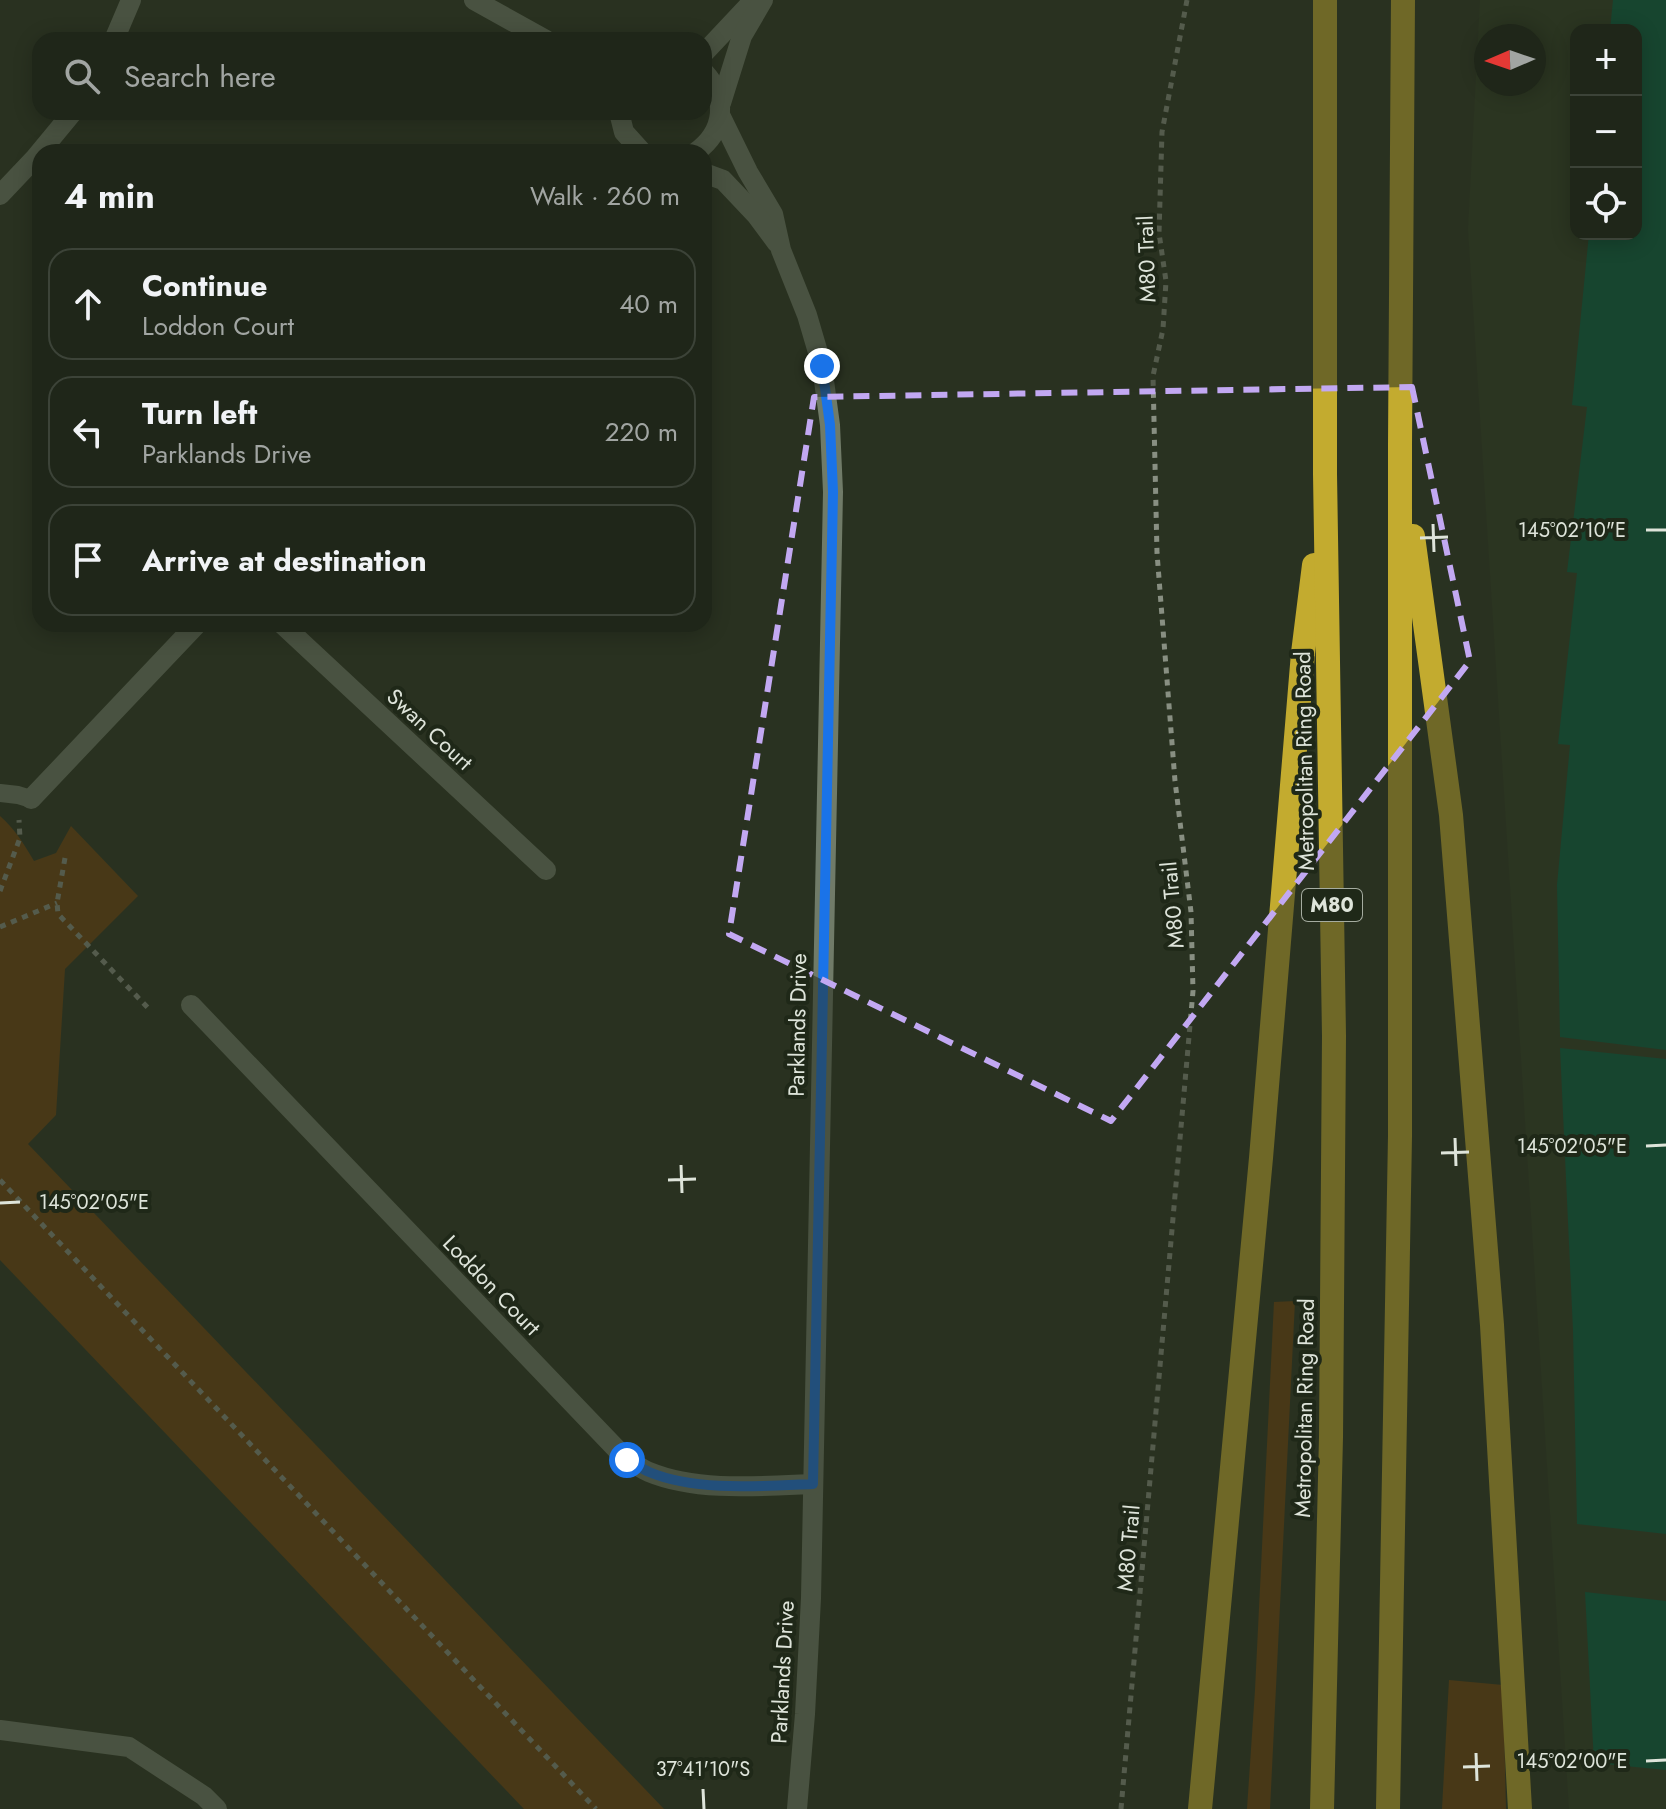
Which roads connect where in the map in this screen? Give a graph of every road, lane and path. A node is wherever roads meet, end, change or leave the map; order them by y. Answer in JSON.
{"nodes":[{"id":1,"x":131,"y":0,"type":"edge"},
{"id":2,"x":474,"y":0,"type":"edge"},
{"id":3,"x":754,"y":0,"type":"edge"},
{"id":4,"x":763,"y":0,"type":"edge"},
{"id":5,"x":1187,"y":0,"type":"edge"},
{"id":6,"x":1325,"y":0,"type":"edge"},
{"id":7,"x":1403,"y":0,"type":"edge"},
{"id":8,"x":117,"y":32,"type":"edge"},
{"id":9,"x":532,"y":32,"type":"edge"},
{"id":10,"x":712,"y":45,"type":"edge"},
{"id":11,"x":712,"y":83,"type":"edge"},
{"id":12,"x":720,"y":109,"type":"junction"},
{"id":13,"x":66,"y":120,"type":"edge"},
{"id":14,"x":621,"y":120,"type":"edge"},
{"id":15,"x":47,"y":144,"type":"edge"},
{"id":16,"x":629,"y":144,"type":"edge"},
{"id":17,"x":707,"y":144,"type":"edge"},
{"id":18,"x":32,"y":161,"type":"edge"},
{"id":19,"x":712,"y":176,"type":"edge"},
{"id":20,"x":0,"y":195,"type":"edge"},
{"id":21,"x":781,"y":250,"type":"junction"},
{"id":22,"x":1400,"y":445,"type":"junction"},
{"id":23,"x":1325,"y":474,"type":"junction"},
{"id":24,"x":189,"y":632,"type":"edge"},
{"id":25,"x":291,"y":632,"type":"edge"},
{"id":26,"x":16,"y":795,"type":"edge"},
{"id":27,"x":65,"y":858,"type":"dead end"},
{"id":28,"x":546,"y":870,"type":"dead end"},
{"id":29,"x":0,"y":891,"type":"edge"},
{"id":30,"x":57,"y":903,"type":"junction"},
{"id":31,"x":0,"y":927,"type":"edge"},
{"id":32,"x":191,"y":1005,"type":"dead end"},
{"id":33,"x":149,"y":1009,"type":"dead end"},
{"id":34,"x":0,"y":1180,"type":"edge"},
{"id":35,"x":813,"y":1484,"type":"junction"},
{"id":36,"x":0,"y":1730,"type":"edge"},
{"id":37,"x":217,"y":1809,"type":"edge"},
{"id":38,"x":596,"y":1809,"type":"edge"},
{"id":39,"x":797,"y":1809,"type":"edge"},
{"id":40,"x":1121,"y":1809,"type":"edge"},
{"id":41,"x":1200,"y":1809,"type":"edge"},
{"id":42,"x":1322,"y":1809,"type":"edge"},
{"id":43,"x":1388,"y":1809,"type":"edge"},
{"id":44,"x":1520,"y":1809,"type":"edge"}],
"edges":[{"from":1,"to":8,"type":"street"},
{"from":2,"to":9,"type":"street"},
{"from":3,"to":10,"type":"street"},
{"from":4,"to":12,"type":"street"},
{"from":5,"to":40,"type":"path","name":"M80 Trail"},
{"from":6,"to":23,"type":"highway","name":"Metropolitan Ring Road","number":"M80"},
{"from":7,"to":22,"type":"highway"},
{"from":11,"to":12,"type":"street","name":"Parklands Drive"},
{"from":12,"to":17,"type":"street"},
{"from":12,"to":21,"type":"street","name":"Parklands Drive"},
{"from":13,"to":15,"type":"street"},
{"from":14,"to":16,"type":"street"},
{"from":18,"to":20,"type":"street"},
{"from":19,"to":21,"type":"street","name":"Parklands Drive"},
{"from":21,"to":35,"type":"street","name":"Parklands Drive"},
{"from":22,"to":43,"type":"highway"},
{"from":22,"to":44,"type":"highway"},
{"from":23,"to":41,"type":"highway"},
{"from":23,"to":42,"type":"highway","name":"Metropolitan Ring Road","number":"M80"},
{"from":24,"to":26,"type":"street"},
{"from":25,"to":28,"type":"street","name":"Swan Court"},
{"from":26,"to":29,"type":"path"},
{"from":27,"to":30,"type":"path"},
{"from":30,"to":31,"type":"path"},
{"from":30,"to":33,"type":"path"},
{"from":32,"to":35,"type":"street","name":"Loddon Court"},
{"from":34,"to":38,"type":"path"},
{"from":35,"to":39,"type":"street","name":"Parklands Drive"},
{"from":36,"to":37,"type":"street"}]}
